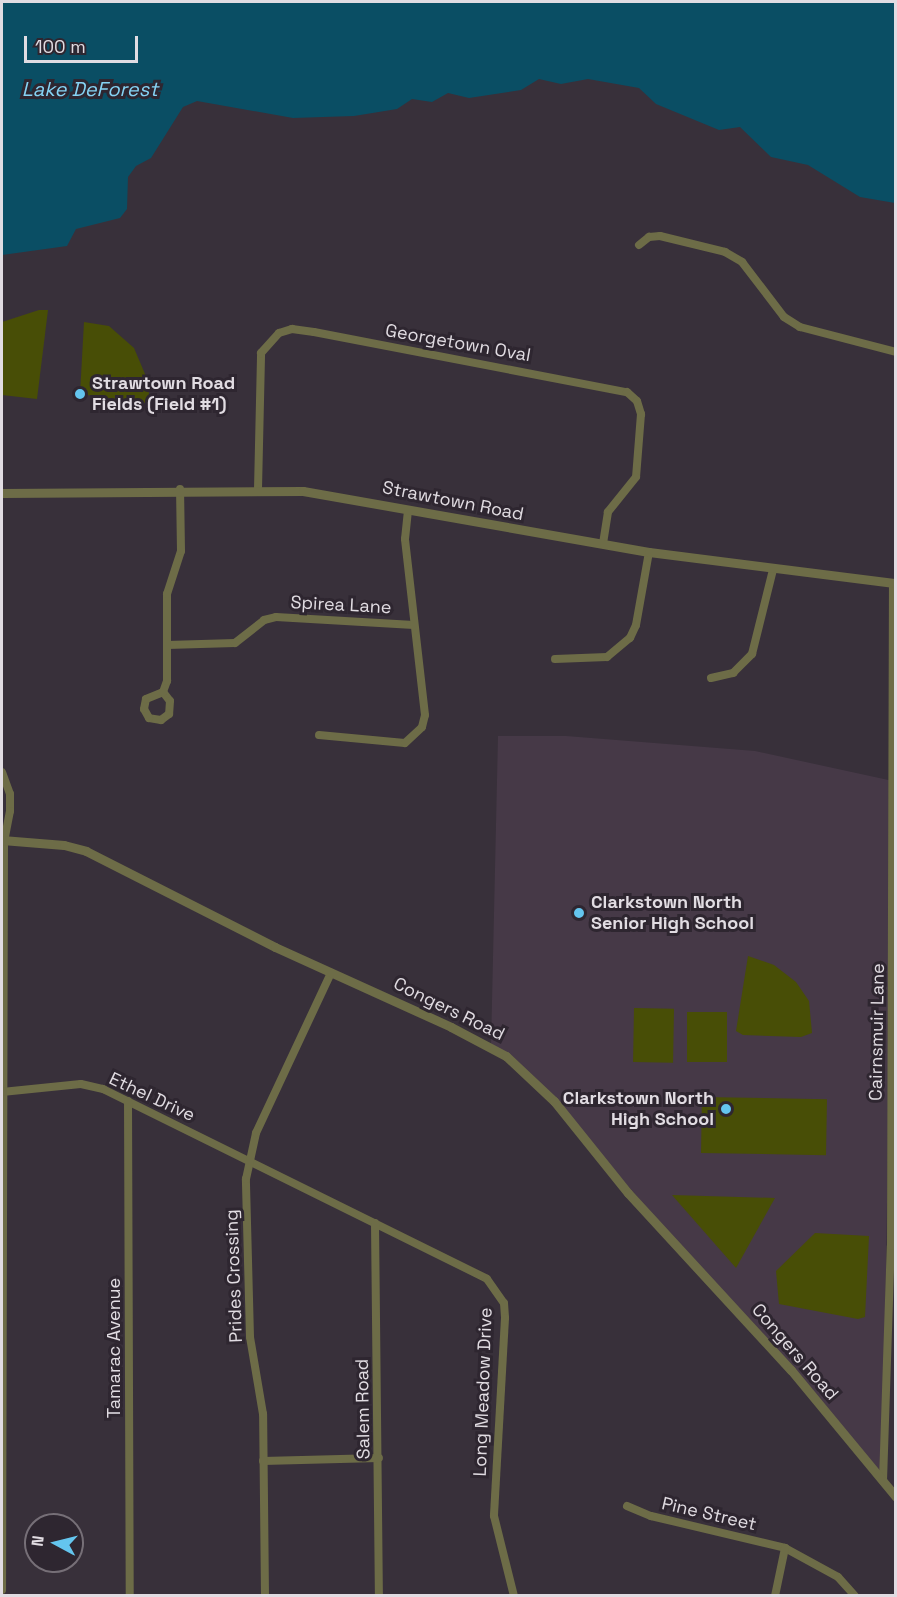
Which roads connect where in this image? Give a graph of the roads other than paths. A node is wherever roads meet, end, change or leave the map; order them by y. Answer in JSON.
{"nodes":[{"id":1,"x":639,"y":245,"type":"dead end"},
{"id":2,"x":896,"y":352,"type":"edge"},
{"id":3,"x":180,"y":489,"type":"junction"},
{"id":4,"x":258,"y":489,"type":"junction"},
{"id":5,"x":2,"y":493,"type":"edge"},
{"id":6,"x":408,"y":510,"type":"junction"},
{"id":7,"x":603,"y":544,"type":"junction"},
{"id":8,"x":649,"y":552,"type":"junction"},
{"id":9,"x":773,"y":570,"type":"junction"},
{"id":10,"x":894,"y":583,"type":"edge"},
{"id":11,"x":414,"y":625,"type":"junction"},
{"id":12,"x":167,"y":645,"type":"junction"},
{"id":13,"x":555,"y":658,"type":"dead end"},
{"id":14,"x":711,"y":678,"type":"dead end"},
{"id":15,"x":163,"y":692,"type":"dead end"},
{"id":16,"x":319,"y":735,"type":"dead end"},
{"id":17,"x":2,"y":772,"type":"edge"},
{"id":18,"x":894,"y":782,"type":"edge"},
{"id":19,"x":3,"y":841,"type":"edge"},
{"id":20,"x":894,"y":940,"type":"edge"},
{"id":21,"x":331,"y":972,"type":"junction"},
{"id":22,"x":3,"y":1092,"type":"edge"},
{"id":23,"x":128,"y":1101,"type":"junction"},
{"id":24,"x":893,"y":1129,"type":"edge"},
{"id":25,"x":248,"y":1160,"type":"junction"},
{"id":26,"x":375,"y":1223,"type":"junction"},
{"id":27,"x":893,"y":1246,"type":"edge"},
{"id":28,"x":379,"y":1458,"type":"junction"},
{"id":29,"x":263,"y":1461,"type":"junction"},
{"id":30,"x":883,"y":1481,"type":"junction"},
{"id":31,"x":896,"y":1497,"type":"edge"},
{"id":32,"x":627,"y":1506,"type":"dead end"},
{"id":33,"x":785,"y":1548,"type":"junction"},
{"id":34,"x":2,"y":1590,"type":"edge"},
{"id":35,"x":130,"y":1596,"type":"edge"},
{"id":36,"x":265,"y":1596,"type":"edge"},
{"id":37,"x":379,"y":1596,"type":"edge"},
{"id":38,"x":514,"y":1596,"type":"edge"},
{"id":39,"x":775,"y":1596,"type":"edge"},
{"id":40,"x":855,"y":1596,"type":"edge"}],
"edges":[{"from":1,"to":2,"type":"street"},
{"from":3,"to":4,"type":"street","name":"Strawtown Road"},
{"from":3,"to":5,"type":"street","name":"Strawtown Road"},
{"from":3,"to":12,"type":"street"},
{"from":4,"to":6,"type":"street","name":"Strawtown Road"},
{"from":4,"to":7,"type":"street","name":"Georgetown Oval"},
{"from":6,"to":7,"type":"street","name":"Strawtown Road"},
{"from":6,"to":11,"type":"street"},
{"from":7,"to":8,"type":"street","name":"Strawtown Road"},
{"from":8,"to":9,"type":"street","name":"Strawtown Road"},
{"from":8,"to":13,"type":"street"},
{"from":9,"to":10,"type":"street","name":"Strawtown Road"},
{"from":9,"to":14,"type":"street"},
{"from":10,"to":18,"type":"street","name":"Cairnsmuir Lane"},
{"from":11,"to":12,"type":"street","name":"Spirea Lane"},
{"from":11,"to":16,"type":"street"},
{"from":12,"to":15,"type":"street"},
{"from":17,"to":19,"type":"street"},
{"from":18,"to":20,"type":"street","name":"Cairnsmuir Lane"},
{"from":19,"to":21,"type":"street","name":"Congers Road"},
{"from":19,"to":22,"type":"street"},
{"from":20,"to":24,"type":"street","name":"Cairnsmuir Lane"},
{"from":21,"to":25,"type":"street","name":"Prides Crossing"},
{"from":21,"to":30,"type":"street","name":"Congers Road"},
{"from":22,"to":23,"type":"street","name":"Ethel Drive"},
{"from":22,"to":34,"type":"street"},
{"from":23,"to":25,"type":"street","name":"Ethel Drive"},
{"from":23,"to":35,"type":"street","name":"Tamarac Avenue"},
{"from":24,"to":27,"type":"street","name":"Cairnsmuir Lane"},
{"from":25,"to":26,"type":"street","name":"Long Meadow Drive"},
{"from":25,"to":29,"type":"street","name":"Prides Crossing"},
{"from":26,"to":28,"type":"street","name":"Salem Road"},
{"from":26,"to":38,"type":"street","name":"Long Meadow Drive"},
{"from":27,"to":30,"type":"street","name":"Cairnsmuir Lane"},
{"from":28,"to":29,"type":"street"},
{"from":28,"to":37,"type":"street","name":"Salem Road"},
{"from":29,"to":36,"type":"street","name":"Prides Crossing"},
{"from":30,"to":31,"type":"street","name":"Congers Road"},
{"from":32,"to":33,"type":"street","name":"Pine Street"},
{"from":33,"to":39,"type":"street"},
{"from":33,"to":40,"type":"street","name":"Pine Street"}]}
